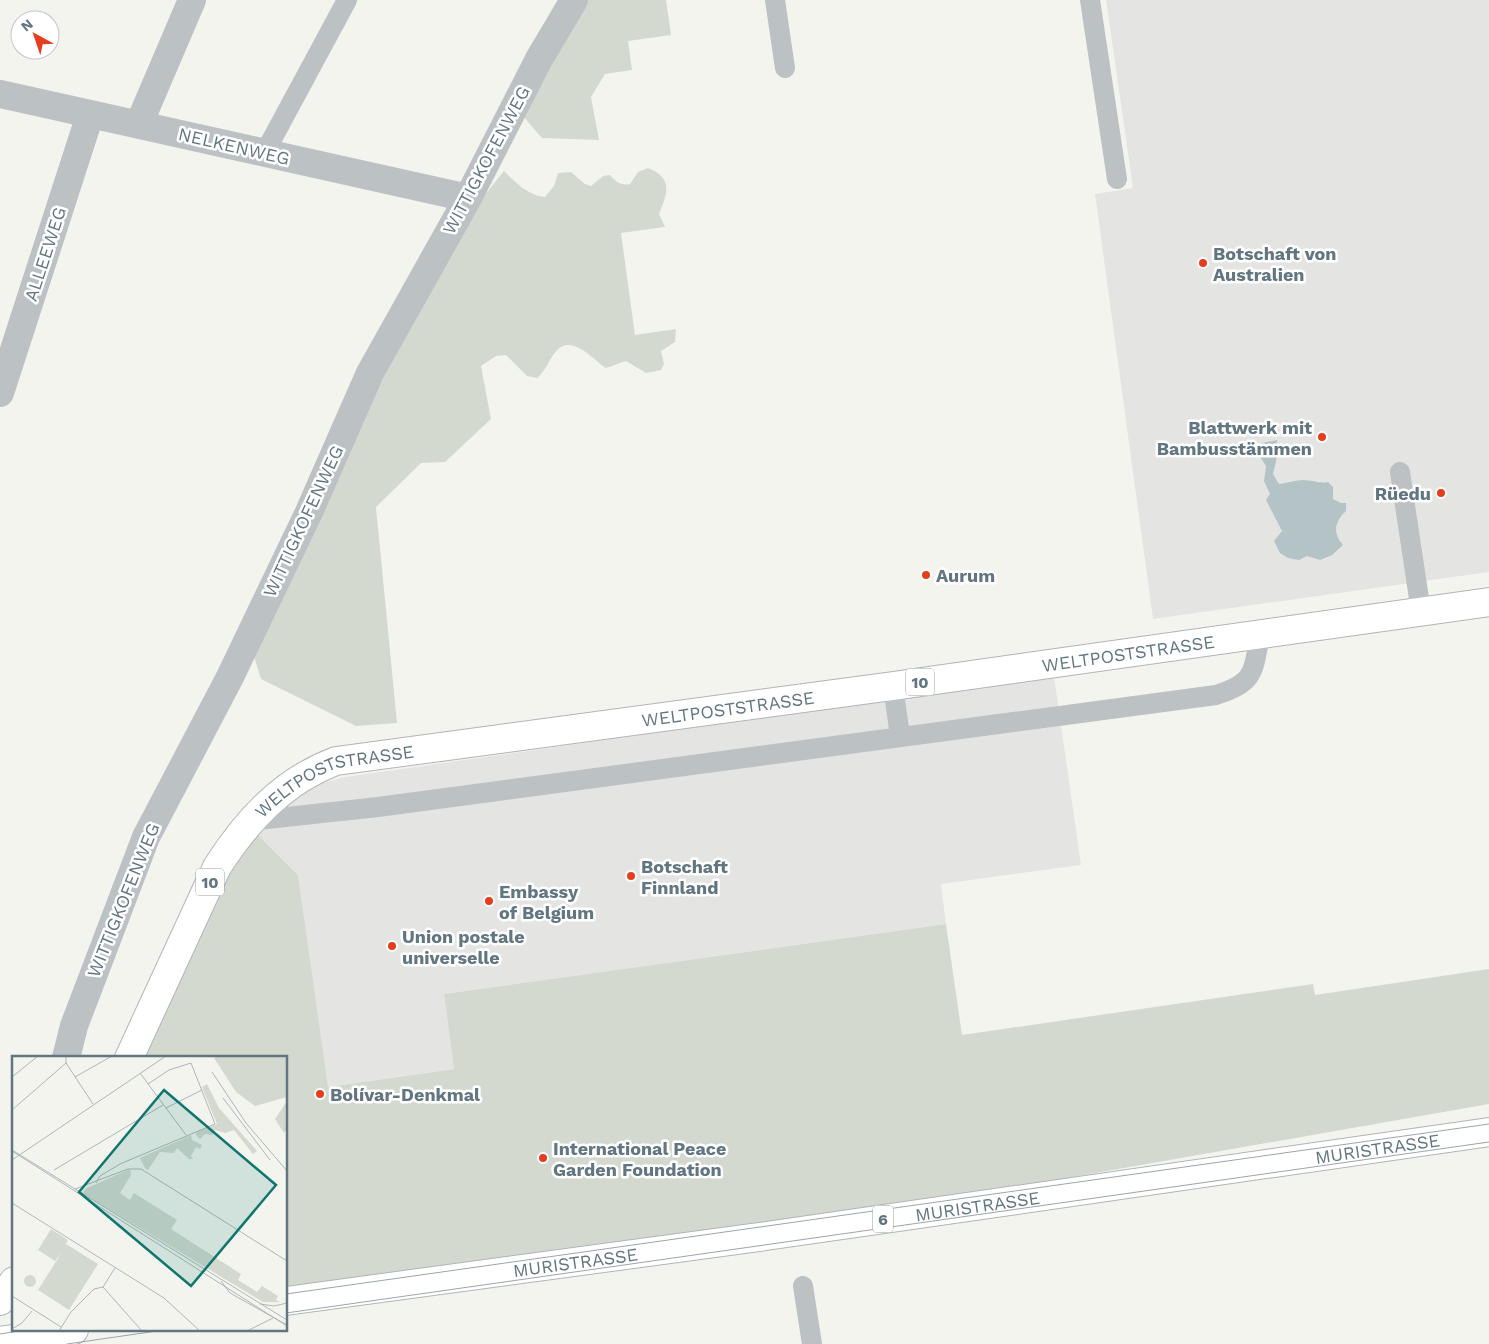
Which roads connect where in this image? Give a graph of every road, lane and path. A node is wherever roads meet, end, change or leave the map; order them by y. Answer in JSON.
{"nodes":[{"id":1,"x":192,"y":0,"type":"edge"},
{"id":2,"x":347,"y":0,"type":"edge"},
{"id":3,"x":574,"y":0,"type":"edge"},
{"id":4,"x":775,"y":0,"type":"edge"},
{"id":5,"x":1090,"y":0,"type":"edge"},
{"id":6,"x":785,"y":68,"type":"dead end"},
{"id":7,"x":0,"y":94,"type":"edge"},
{"id":8,"x":90,"y":115,"type":"junction"},
{"id":9,"x":139,"y":124,"type":"junction"},
{"id":10,"x":264,"y":154,"type":"junction"},
{"id":11,"x":1117,"y":179,"type":"dead end"},
{"id":12,"x":468,"y":198,"type":"junction"},
{"id":13,"x":0,"y":393,"type":"edge"},
{"id":14,"x":1400,"y":472,"type":"dead end"},
{"id":15,"x":1489,"y":602,"type":"edge"},
{"id":16,"x":1421,"y":612,"type":"junction"},
{"id":17,"x":1260,"y":635,"type":"junction"},
{"id":18,"x":893,"y":686,"type":"junction"},
{"id":19,"x":900,"y":736,"type":"junction"},
{"id":20,"x":249,"y":821,"type":"junction"},
{"id":21,"x":66,"y":1056,"type":"edge"},
{"id":22,"x":130,"y":1056,"type":"edge"},
{"id":23,"x":1489,"y":1132,"type":"edge"},
{"id":24,"x":12,"y":1284,"type":"edge"},
{"id":25,"x":803,"y":1286,"type":"dead end"},
{"id":26,"x":0,"y":1301,"type":"edge"},
{"id":27,"x":288,"y":1301,"type":"edge"},
{"id":28,"x":61,"y":1332,"type":"edge"},
{"id":29,"x":0,"y":1341,"type":"edge"},
{"id":30,"x":812,"y":1344,"type":"edge"}],
"edges":[{"from":1,"to":9,"type":"street"},
{"from":2,"to":10,"type":"lane"},
{"from":3,"to":12,"type":"street","name":"WITTIGKOFENWEG"},
{"from":4,"to":6,"type":"lane"},
{"from":5,"to":11,"type":"lane"},
{"from":7,"to":8,"type":"street","name":"NELKENWEG"},
{"from":8,"to":9,"type":"street","name":"NELKENWEG"},
{"from":8,"to":13,"type":"street","name":"ALLEEWEG"},
{"from":9,"to":10,"type":"street","name":"NELKENWEG"},
{"from":10,"to":12,"type":"street","name":"NELKENWEG"},
{"from":12,"to":21,"type":"street","name":"WITTIGKOFENWEG"},
{"from":14,"to":16,"type":"lane"},
{"from":15,"to":16,"type":"main road","name":"WELTPOSTSTRASSE","number":"10"},
{"from":16,"to":17,"type":"main road","name":"WELTPOSTSTRASSE","number":"10"},
{"from":17,"to":18,"type":"main road","name":"WELTPOSTSTRASSE","number":"10"},
{"from":17,"to":19,"type":"lane"},
{"from":18,"to":19,"type":"lane"},
{"from":18,"to":20,"type":"main road","name":"WELTPOSTSTRASSE","number":"10"},
{"from":19,"to":20,"type":"lane"},
{"from":20,"to":22,"type":"main road","name":"WELTPOSTSTRASSE","number":"10"},
{"from":23,"to":27,"type":"main road","name":"MURISTRASSE","number":"6"},
{"from":24,"to":26,"type":"main road"},
{"from":25,"to":30,"type":"lane"},
{"from":28,"to":29,"type":"main road"}]}
